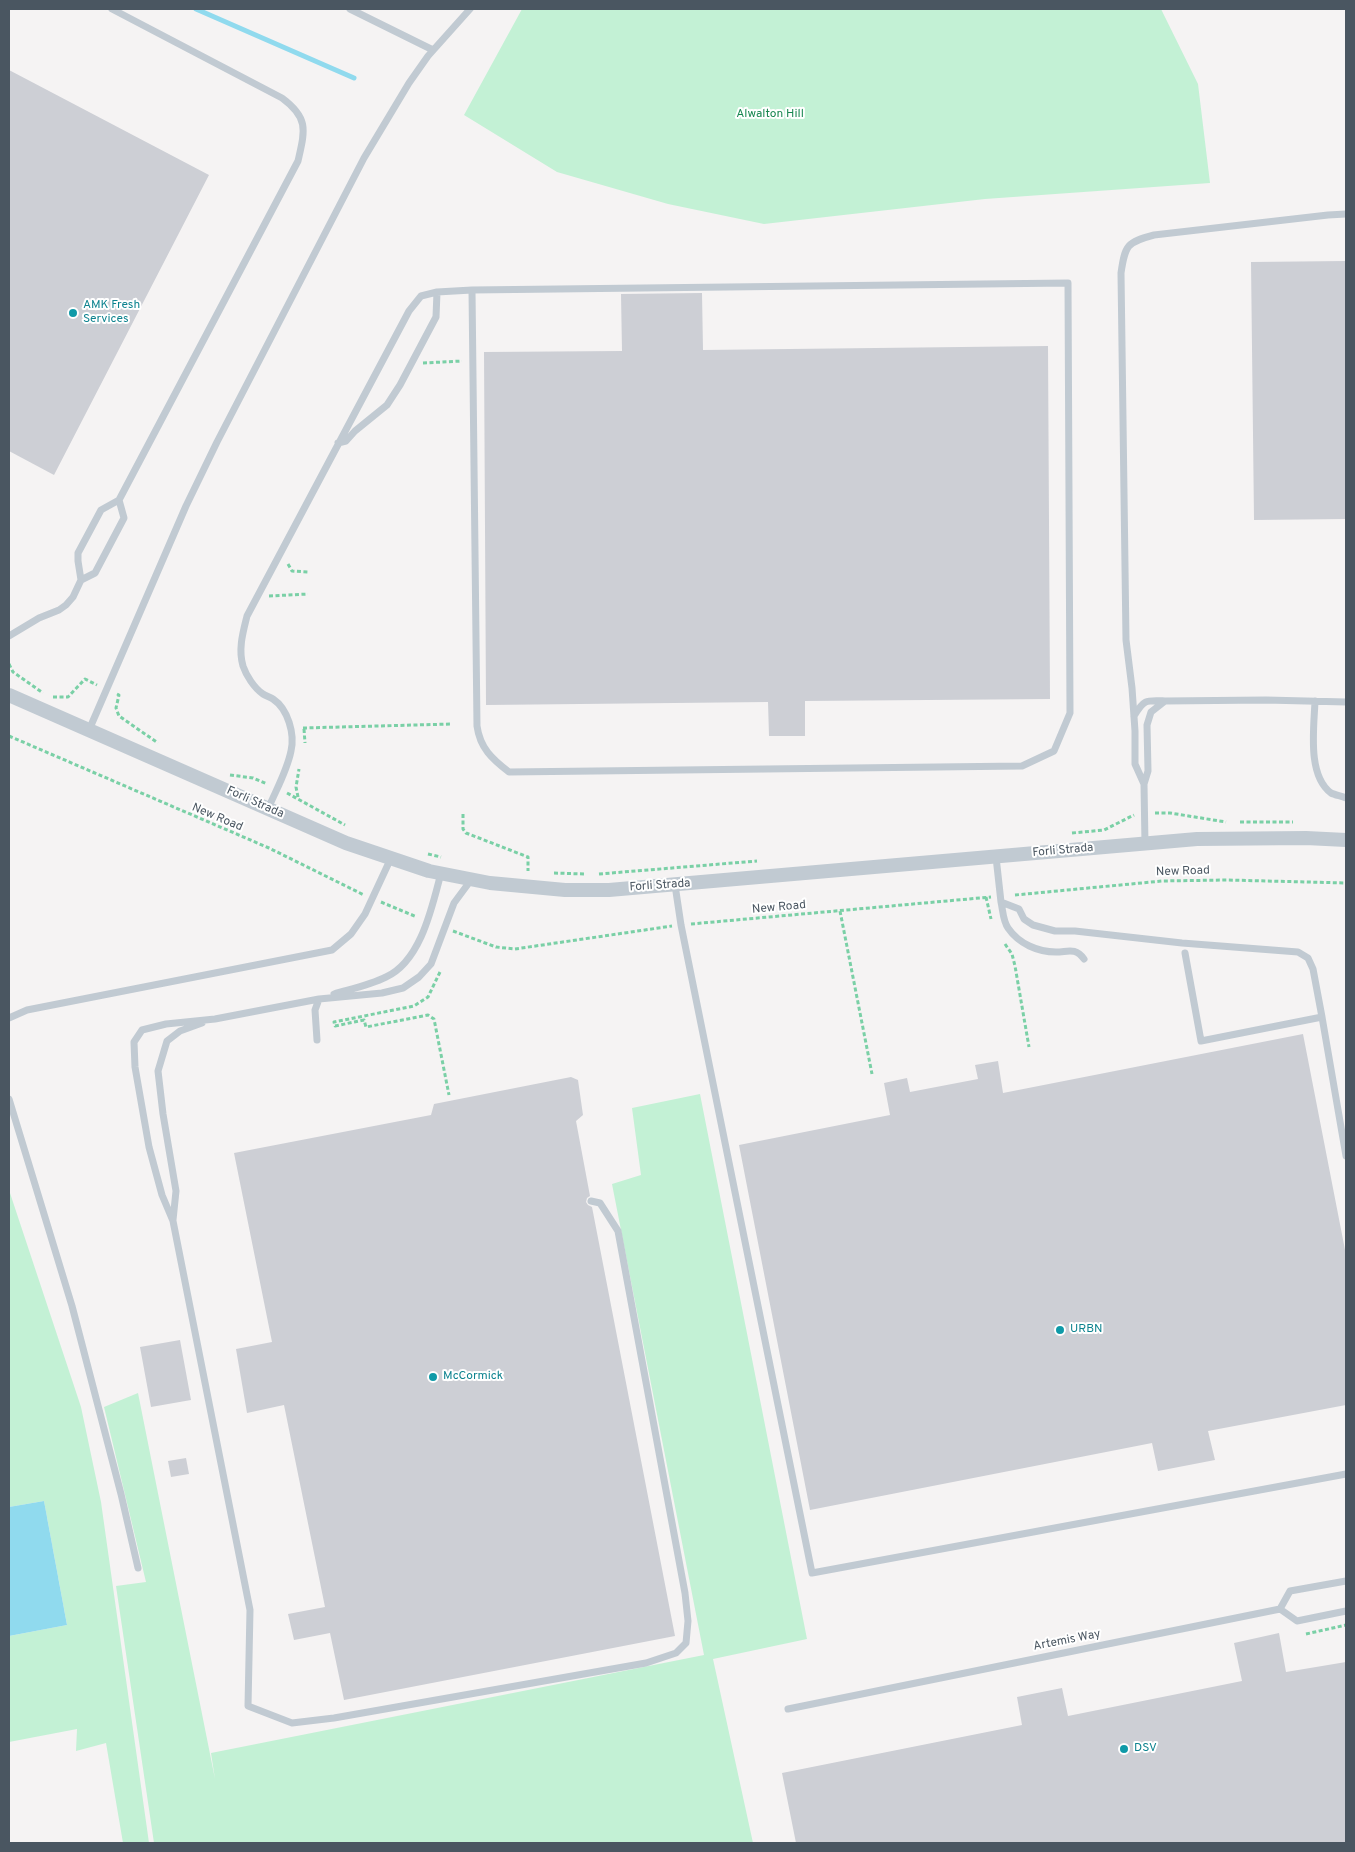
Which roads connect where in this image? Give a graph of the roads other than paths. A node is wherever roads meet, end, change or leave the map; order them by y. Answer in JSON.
{"nodes":[{"id":1,"x":112,"y":9,"type":"edge"},
{"id":2,"x":350,"y":9,"type":"edge"},
{"id":3,"x":470,"y":9,"type":"edge"},
{"id":4,"x":433,"y":50,"type":"junction"},
{"id":5,"x":1346,"y":214,"type":"edge"},
{"id":6,"x":472,"y":290,"type":"junction"},
{"id":7,"x":437,"y":292,"type":"junction"},
{"id":8,"x":338,"y":443,"type":"junction"},
{"id":9,"x":119,"y":500,"type":"junction"},
{"id":10,"x":81,"y":580,"type":"junction"},
{"id":11,"x":9,"y":636,"type":"edge"},
{"id":12,"x":9,"y":695,"type":"edge"},
{"id":13,"x":1165,"y":700,"type":"junction"},
{"id":14,"x":1315,"y":701,"type":"junction"},
{"id":15,"x":1346,"y":702,"type":"edge"},
{"id":16,"x":1134,"y":716,"type":"junction"},
{"id":17,"x":89,"y":731,"type":"junction"},
{"id":18,"x":1144,"y":784,"type":"junction"},
{"id":19,"x":1346,"y":798,"type":"edge"},
{"id":20,"x":268,"y":808,"type":"junction"},
{"id":21,"x":1346,"y":840,"type":"edge"},
{"id":22,"x":1145,"y":844,"type":"junction"},
{"id":23,"x":996,"y":857,"type":"junction"},
{"id":24,"x":391,"y":858,"type":"junction"},
{"id":25,"x":440,"y":873,"type":"junction"},
{"id":26,"x":472,"y":879,"type":"junction"},
{"id":27,"x":675,"y":885,"type":"junction"},
{"id":28,"x":1001,"y":902,"type":"junction"},
{"id":29,"x":1185,"y":953,"type":"dead end"},
{"id":30,"x":1084,"y":959,"type":"dead end"},
{"id":31,"x":320,"y":999,"type":"junction"},
{"id":32,"x":1322,"y":1017,"type":"junction"},
{"id":33,"x":9,"y":1018,"type":"edge"},
{"id":34,"x":214,"y":1019,"type":"junction"},
{"id":35,"x":317,"y":1040,"type":"dead end"},
{"id":36,"x":9,"y":1099,"type":"edge"},
{"id":37,"x":1346,"y":1156,"type":"edge"},
{"id":38,"x":591,"y":1201,"type":"dead end"},
{"id":39,"x":173,"y":1221,"type":"junction"},
{"id":40,"x":1346,"y":1474,"type":"edge"},
{"id":41,"x":138,"y":1568,"type":"dead end"},
{"id":42,"x":1346,"y":1581,"type":"edge"},
{"id":43,"x":1280,"y":1609,"type":"junction"},
{"id":44,"x":1346,"y":1610,"type":"edge"},
{"id":45,"x":788,"y":1709,"type":"dead end"}],
"edges":[{"from":1,"to":9,"type":"lane"},
{"from":2,"to":4,"type":"lane"},
{"from":3,"to":4,"type":"lane"},
{"from":4,"to":17,"type":"lane"},
{"from":5,"to":16,"type":"lane"},
{"from":6,"to":6,"type":"lane"},
{"from":6,"to":7,"type":"lane"},
{"from":7,"to":8,"type":"lane"},
{"from":7,"to":8,"type":"lane"},
{"from":8,"to":20,"type":"lane"},
{"from":9,"to":10,"type":"lane"},
{"from":9,"to":10,"type":"lane"},
{"from":10,"to":11,"type":"lane"},
{"from":12,"to":17,"type":"street","name":"Forli Strada"},
{"from":13,"to":14,"type":"lane"},
{"from":13,"to":16,"type":"lane"},
{"from":13,"to":18,"type":"lane"},
{"from":14,"to":15,"type":"lane"},
{"from":14,"to":19,"type":"lane"},
{"from":16,"to":18,"type":"lane"},
{"from":17,"to":20,"type":"street","name":"Forli Strada"},
{"from":18,"to":22,"type":"lane"},
{"from":20,"to":24,"type":"street","name":"Forli Strada"},
{"from":21,"to":22,"type":"street","name":"Forli Strada"},
{"from":22,"to":23,"type":"street","name":"Forli Strada"},
{"from":23,"to":27,"type":"street","name":"Forli Strada"},
{"from":23,"to":28,"type":"lane"},
{"from":24,"to":25,"type":"street","name":"Forli Strada"},
{"from":24,"to":33,"type":"lane"},
{"from":25,"to":26,"type":"street","name":"Forli Strada"},
{"from":25,"to":31,"type":"lane"},
{"from":26,"to":27,"type":"street","name":"Forli Strada"},
{"from":26,"to":31,"type":"lane"},
{"from":27,"to":40,"type":"lane"},
{"from":28,"to":30,"type":"lane"},
{"from":28,"to":32,"type":"lane"},
{"from":29,"to":32,"type":"lane"},
{"from":31,"to":34,"type":"lane"},
{"from":31,"to":35,"type":"lane"},
{"from":32,"to":37,"type":"lane"},
{"from":34,"to":39,"type":"lane"},
{"from":34,"to":39,"type":"lane"},
{"from":36,"to":41,"type":"lane"},
{"from":38,"to":39,"type":"lane"},
{"from":42,"to":43,"type":"lane"},
{"from":43,"to":44,"type":"lane"},
{"from":43,"to":45,"type":"lane","name":"Artemis Way"}]}
